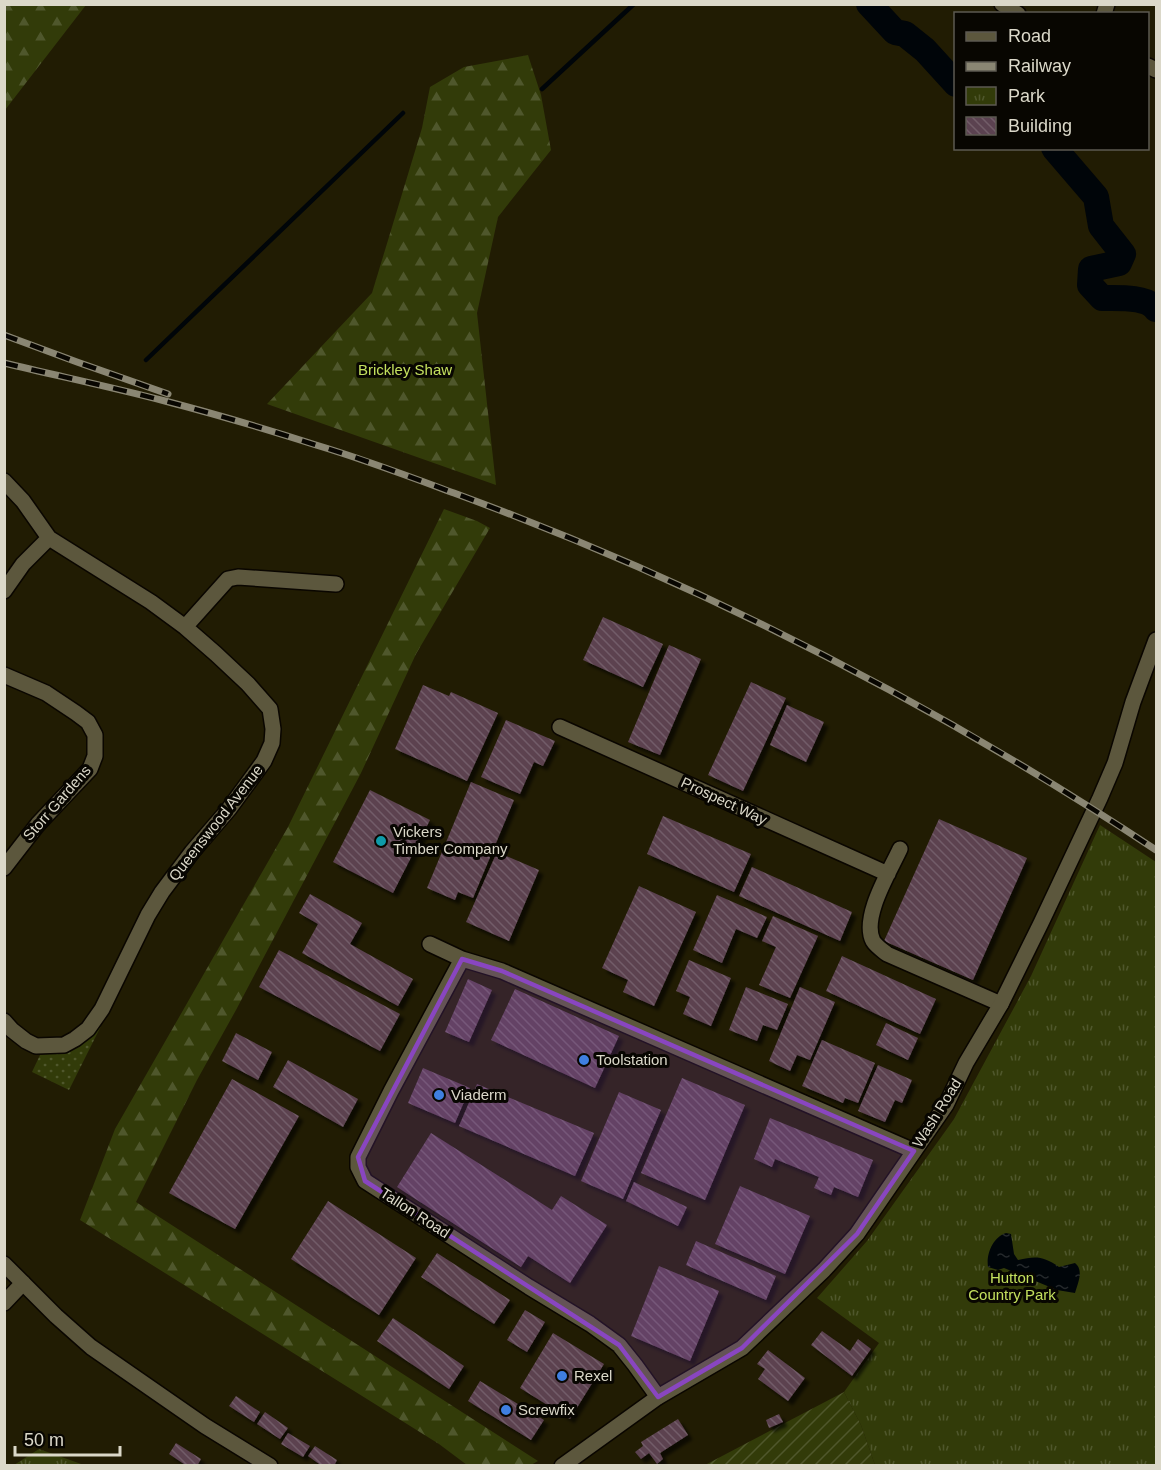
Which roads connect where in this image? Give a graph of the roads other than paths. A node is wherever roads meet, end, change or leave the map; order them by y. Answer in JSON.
{"nodes":[{"id":1,"x":1002,"y":4,"type":"edge"},
{"id":2,"x":1015,"y":12,"type":"edge"},
{"id":3,"x":4,"y":481,"type":"edge"},
{"id":4,"x":49,"y":538,"type":"junction"},
{"id":5,"x":336,"y":584,"type":"dead end"},
{"id":6,"x":4,"y":591,"type":"edge"},
{"id":7,"x":185,"y":627,"type":"junction"},
{"id":8,"x":1156,"y":640,"type":"edge"},
{"id":9,"x":4,"y":675,"type":"edge"},
{"id":10,"x":560,"y":726,"type":"dead end"},
{"id":11,"x":900,"y":849,"type":"dead end"},
{"id":12,"x":4,"y":868,"type":"edge"},
{"id":13,"x":888,"y":874,"type":"junction"},
{"id":14,"x":430,"y":944,"type":"dead end"},
{"id":15,"x":462,"y":959,"type":"junction"},
{"id":16,"x":1001,"y":1004,"type":"junction"},
{"id":17,"x":4,"y":1021,"type":"edge"},
{"id":18,"x":914,"y":1151,"type":"junction"},
{"id":19,"x":4,"y":1264,"type":"edge"},
{"id":20,"x":23,"y":1283,"type":"junction"},
{"id":21,"x":4,"y":1303,"type":"edge"},
{"id":22,"x":658,"y":1397,"type":"junction"},
{"id":23,"x":270,"y":1466,"type":"edge"},
{"id":24,"x":562,"y":1466,"type":"edge"}],
"edges":[{"from":1,"to":2,"type":"street"},
{"from":3,"to":4,"type":"street"},
{"from":4,"to":6,"type":"street"},
{"from":4,"to":7,"type":"street","name":"Queenswood Avenue"},
{"from":5,"to":7,"type":"street"},
{"from":7,"to":17,"type":"street","name":"Queenswood Avenue"},
{"from":8,"to":16,"type":"street","name":"Wash Road"},
{"from":9,"to":12,"type":"street","name":"Storr Gardens"},
{"from":10,"to":13,"type":"street","name":"Prospect Way"},
{"from":11,"to":13,"type":"street"},
{"from":13,"to":16,"type":"street"},
{"from":14,"to":15,"type":"street"},
{"from":15,"to":18,"type":"street"},
{"from":15,"to":22,"type":"street","name":"Tallon Road"},
{"from":16,"to":18,"type":"street","name":"Wash Road"},
{"from":18,"to":22,"type":"street","name":"Wash Road"},
{"from":19,"to":20,"type":"street"},
{"from":20,"to":21,"type":"street"},
{"from":20,"to":23,"type":"street"},
{"from":22,"to":24,"type":"street","name":"Wash Road"}]}
